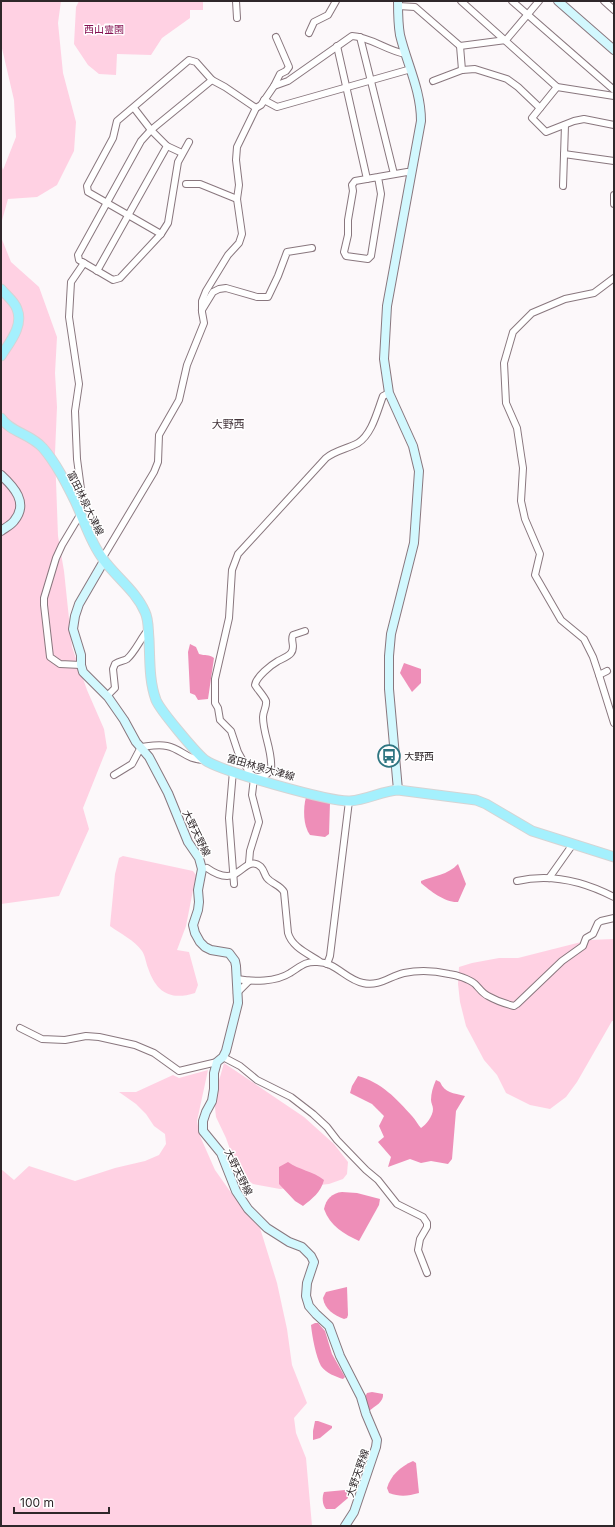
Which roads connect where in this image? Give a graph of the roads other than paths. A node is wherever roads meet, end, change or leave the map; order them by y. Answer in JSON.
{"nodes":[{"id":1,"x":236,"y":1,"type":"edge"},
{"id":2,"x":336,"y":1,"type":"edge"},
{"id":3,"x":461,"y":1,"type":"edge"},
{"id":4,"x":512,"y":1,"type":"edge"},
{"id":5,"x":539,"y":1,"type":"edge"},
{"id":6,"x":558,"y":1,"type":"edge"},
{"id":7,"x":604,"y":1,"type":"edge"},
{"id":8,"x":398,"y":4,"type":"edge"},
{"id":9,"x":614,"y":10,"type":"edge"},
{"id":10,"x":528,"y":14,"type":"junction"},
{"id":11,"x":237,"y":18,"type":"dead end"},
{"id":12,"x":309,"y":32,"type":"dead end"},
{"id":13,"x":360,"y":36,"type":"junction"},
{"id":14,"x":276,"y":37,"type":"dead end"},
{"id":15,"x":506,"y":40,"type":"junction"},
{"id":16,"x":280,"y":45,"type":"junction"},
{"id":17,"x":337,"y":46,"type":"junction"},
{"id":18,"x":460,"y":46,"type":"junction"},
{"id":19,"x":273,"y":49,"type":"dead end"},
{"id":20,"x":614,"y":50,"type":"edge"},
{"id":21,"x":406,"y":54,"type":"junction"},
{"id":22,"x":411,"y":69,"type":"junction"},
{"id":23,"x":462,"y":70,"type":"junction"},
{"id":24,"x":212,"y":80,"type":"junction"},
{"id":25,"x":371,"y":80,"type":"junction"},
{"id":26,"x":433,"y":81,"type":"dead end"},
{"id":27,"x":274,"y":86,"type":"junction"},
{"id":28,"x":346,"y":87,"type":"junction"},
{"id":29,"x":557,"y":87,"type":"junction"},
{"id":30,"x":614,"y":90,"type":"edge"},
{"id":31,"x":614,"y":96,"type":"edge"},
{"id":32,"x":264,"y":100,"type":"junction"},
{"id":33,"x":134,"y":108,"type":"junction"},
{"id":34,"x":256,"y":108,"type":"junction"},
{"id":35,"x":540,"y":108,"type":"junction"},
{"id":36,"x":564,"y":125,"type":"junction"},
{"id":37,"x":614,"y":125,"type":"edge"},
{"id":38,"x":151,"y":130,"type":"junction"},
{"id":39,"x":189,"y":142,"type":"dead end"},
{"id":40,"x":167,"y":146,"type":"junction"},
{"id":41,"x":182,"y":153,"type":"junction"},
{"id":42,"x":564,"y":154,"type":"junction"},
{"id":43,"x":614,"y":161,"type":"edge"},
{"id":44,"x":412,"y":173,"type":"junction"},
{"id":45,"x":394,"y":174,"type":"junction"},
{"id":46,"x":378,"y":177,"type":"junction"},
{"id":47,"x":367,"y":180,"type":"junction"},
{"id":48,"x":186,"y":184,"type":"dead end"},
{"id":49,"x":562,"y":186,"type":"dead end"},
{"id":50,"x":614,"y":195,"type":"edge"},
{"id":51,"x":236,"y":200,"type":"junction"},
{"id":52,"x":107,"y":202,"type":"junction"},
{"id":53,"x":614,"y":204,"type":"edge"},
{"id":54,"x":129,"y":215,"type":"junction"},
{"id":55,"x":161,"y":234,"type":"junction"},
{"id":56,"x":312,"y":248,"type":"dead end"},
{"id":57,"x":84,"y":263,"type":"junction"},
{"id":58,"x":97,"y":271,"type":"junction"},
{"id":59,"x":614,"y":278,"type":"edge"},
{"id":60,"x":1,"y":289,"type":"edge"},
{"id":61,"x":202,"y":312,"type":"junction"},
{"id":62,"x":1,"y":356,"type":"edge"},
{"id":63,"x":389,"y":393,"type":"junction"},
{"id":64,"x":1,"y":420,"type":"edge"},
{"id":65,"x":1,"y":475,"type":"edge"},
{"id":66,"x":80,"y":515,"type":"junction"},
{"id":67,"x":1,"y":531,"type":"edge"},
{"id":68,"x":103,"y":560,"type":"junction"},
{"id":69,"x":148,"y":630,"type":"junction"},
{"id":70,"x":305,"y":631,"type":"dead end"},
{"id":71,"x":81,"y":666,"type":"junction"},
{"id":72,"x":607,"y":671,"type":"dead end"},
{"id":73,"x":599,"y":675,"type":"junction"},
{"id":74,"x":106,"y":696,"type":"junction"},
{"id":75,"x":614,"y":723,"type":"edge"},
{"id":76,"x":141,"y":747,"type":"junction"},
{"id":77,"x":206,"y":760,"type":"junction"},
{"id":78,"x":233,"y":772,"type":"junction"},
{"id":79,"x":114,"y":775,"type":"dead end"},
{"id":80,"x":254,"y":778,"type":"junction"},
{"id":81,"x":398,"y":790,"type":"junction"},
{"id":82,"x":349,"y":801,"type":"junction"},
{"id":83,"x":573,"y":844,"type":"junction"},
{"id":84,"x":614,"y":857,"type":"edge"},
{"id":85,"x":249,"y":863,"type":"junction"},
{"id":86,"x":207,"y":868,"type":"dead end"},
{"id":87,"x":233,"y":875,"type":"junction"},
{"id":88,"x":549,"y":878,"type":"junction"},
{"id":89,"x":517,"y":881,"type":"dead end"},
{"id":90,"x":234,"y":884,"type":"dead end"},
{"id":91,"x":614,"y":897,"type":"edge"},
{"id":92,"x":614,"y":918,"type":"edge"},
{"id":93,"x":319,"y":962,"type":"junction"},
{"id":94,"x":327,"y":964,"type":"junction"},
{"id":95,"x":237,"y":979,"type":"junction"},
{"id":96,"x":249,"y":981,"type":"junction"},
{"id":97,"x":237,"y":993,"type":"junction"},
{"id":98,"x":20,"y":1028,"type":"dead end"},
{"id":99,"x":220,"y":1060,"type":"junction"},
{"id":100,"x":427,"y":1273,"type":"dead end"},
{"id":101,"x":345,"y":1526,"type":"edge"}],
"edges":[{"from":1,"to":11,"type":"street"},
{"from":2,"to":12,"type":"street"},
{"from":3,"to":15,"type":"street"},
{"from":4,"to":10,"type":"street"},
{"from":5,"to":10,"type":"street"},
{"from":6,"to":20,"type":"main road"},
{"from":7,"to":9,"type":"street"},
{"from":8,"to":18,"type":"street"},
{"from":8,"to":21,"type":"main road"},
{"from":10,"to":15,"type":"street"},
{"from":10,"to":30,"type":"street"},
{"from":13,"to":17,"type":"street"},
{"from":13,"to":21,"type":"street"},
{"from":13,"to":25,"type":"street"},
{"from":14,"to":16,"type":"street"},
{"from":15,"to":18,"type":"street"},
{"from":15,"to":29,"type":"street"},
{"from":16,"to":19,"type":"street"},
{"from":16,"to":27,"type":"street"},
{"from":17,"to":27,"type":"street"},
{"from":17,"to":28,"type":"street"},
{"from":18,"to":23,"type":"street"},
{"from":21,"to":22,"type":"main road"},
{"from":22,"to":25,"type":"street"},
{"from":22,"to":44,"type":"main road"},
{"from":23,"to":26,"type":"street"},
{"from":23,"to":35,"type":"street"},
{"from":24,"to":33,"type":"street"},
{"from":24,"to":34,"type":"street"},
{"from":24,"to":38,"type":"street"},
{"from":25,"to":28,"type":"street"},
{"from":25,"to":45,"type":"street"},
{"from":27,"to":32,"type":"street"},
{"from":28,"to":32,"type":"street"},
{"from":28,"to":47,"type":"street"},
{"from":29,"to":31,"type":"street"},
{"from":29,"to":35,"type":"street"},
{"from":32,"to":34,"type":"street"},
{"from":33,"to":38,"type":"street"},
{"from":33,"to":52,"type":"street"},
{"from":34,"to":51,"type":"street"},
{"from":35,"to":36,"type":"street"},
{"from":36,"to":37,"type":"street"},
{"from":36,"to":42,"type":"street"},
{"from":38,"to":40,"type":"street"},
{"from":38,"to":52,"type":"street"},
{"from":39,"to":41,"type":"street"},
{"from":40,"to":41,"type":"street"},
{"from":40,"to":54,"type":"street"},
{"from":41,"to":55,"type":"street"},
{"from":42,"to":43,"type":"street"},
{"from":42,"to":49,"type":"street"},
{"from":44,"to":45,"type":"street"},
{"from":44,"to":63,"type":"main road"},
{"from":45,"to":46,"type":"street"},
{"from":46,"to":47,"type":"street"},
{"from":46,"to":47,"type":"street"},
{"from":48,"to":51,"type":"street"},
{"from":50,"to":53,"type":"street"},
{"from":51,"to":61,"type":"street"},
{"from":52,"to":54,"type":"street"},
{"from":52,"to":57,"type":"street"},
{"from":54,"to":55,"type":"street"},
{"from":54,"to":58,"type":"street"},
{"from":55,"to":58,"type":"street"},
{"from":56,"to":61,"type":"street"},
{"from":57,"to":58,"type":"street"},
{"from":57,"to":66,"type":"street"},
{"from":59,"to":73,"type":"street"},
{"from":60,"to":62,"type":"main road"},
{"from":61,"to":68,"type":"street"},
{"from":63,"to":80,"type":"street"},
{"from":63,"to":81,"type":"main road"},
{"from":64,"to":66,"type":"main road","name":"富田林泉大津線"},
{"from":65,"to":67,"type":"main road"},
{"from":66,"to":68,"type":"main road","name":"富田林泉大津線"},
{"from":66,"to":71,"type":"street"},
{"from":68,"to":69,"type":"main road","name":"富田林泉大津線"},
{"from":68,"to":71,"type":"main road","name":"大野天野線"},
{"from":69,"to":74,"type":"street"},
{"from":69,"to":77,"type":"main road","name":"富田林泉大津線"},
{"from":70,"to":80,"type":"street"},
{"from":71,"to":74,"type":"main road","name":"大野天野線"},
{"from":72,"to":73,"type":"street"},
{"from":73,"to":75,"type":"street"},
{"from":74,"to":76,"type":"main road","name":"大野天野線"},
{"from":76,"to":77,"type":"street"},
{"from":76,"to":79,"type":"street"},
{"from":76,"to":95,"type":"main road","name":"大野天野線"},
{"from":77,"to":78,"type":"main road","name":"富田林泉大津線"},
{"from":78,"to":80,"type":"main road","name":"富田林泉大津線"},
{"from":78,"to":87,"type":"street"},
{"from":80,"to":82,"type":"main road","name":"富田林泉大津線"},
{"from":80,"to":85,"type":"street"},
{"from":81,"to":82,"type":"main road","name":"富田林泉大津線"},
{"from":81,"to":83,"type":"main road","name":"富田林泉大津線"},
{"from":82,"to":94,"type":"street"},
{"from":83,"to":84,"type":"main road","name":"富田林泉大津線"},
{"from":83,"to":88,"type":"street"},
{"from":85,"to":87,"type":"street"},
{"from":85,"to":93,"type":"street"},
{"from":86,"to":87,"type":"street"},
{"from":87,"to":90,"type":"street"},
{"from":88,"to":89,"type":"street"},
{"from":88,"to":91,"type":"street"},
{"from":92,"to":94,"type":"street"},
{"from":93,"to":94,"type":"street"},
{"from":93,"to":96,"type":"street"},
{"from":95,"to":96,"type":"street"},
{"from":95,"to":97,"type":"main road","name":"大野天野線"},
{"from":96,"to":97,"type":"street"},
{"from":97,"to":99,"type":"main road","name":"大野天野線"},
{"from":98,"to":99,"type":"street"},
{"from":99,"to":100,"type":"street"},
{"from":99,"to":101,"type":"main road","name":"大野天野線"}]}
